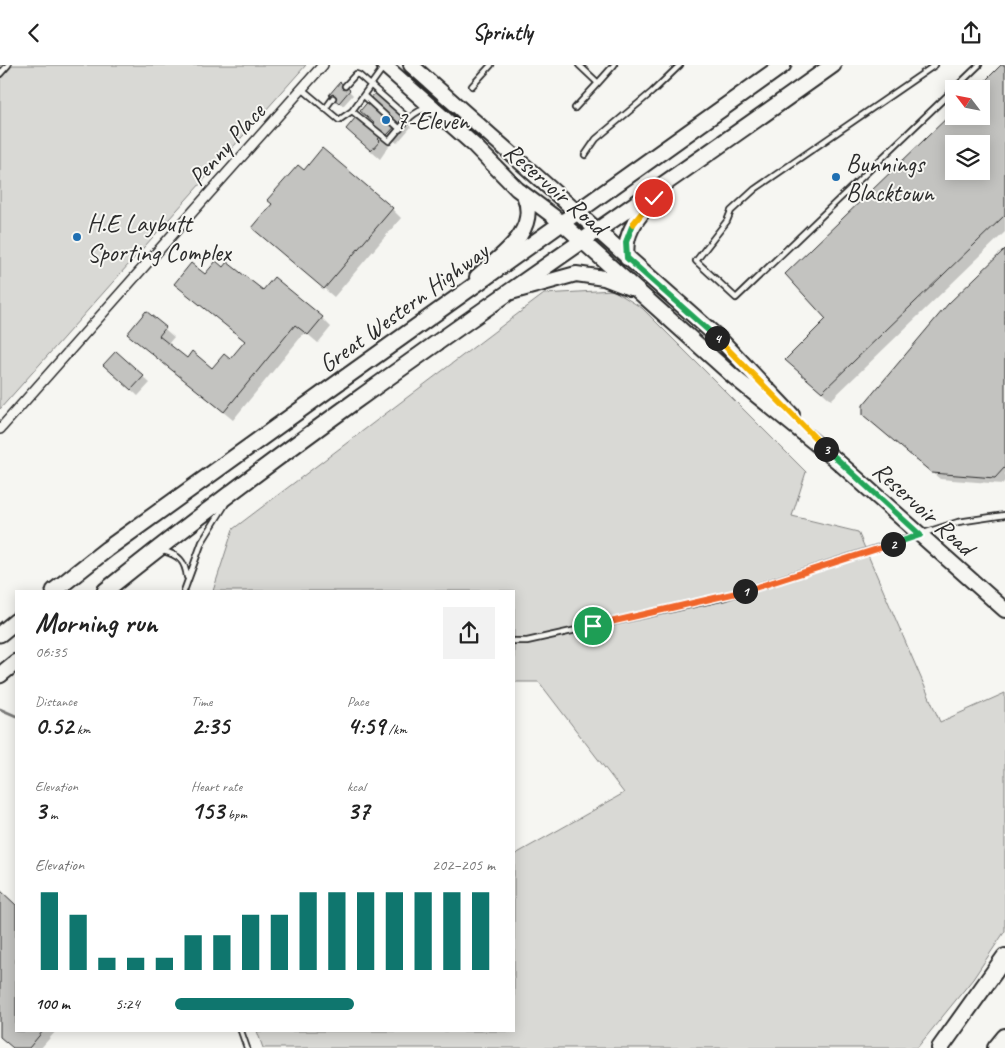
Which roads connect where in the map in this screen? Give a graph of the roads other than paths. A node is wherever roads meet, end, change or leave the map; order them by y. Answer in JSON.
{"nodes":[{"id":1,"x":8,"y":65,"type":"edge"},
{"id":2,"x":323,"y":65,"type":"edge"},
{"id":3,"x":384,"y":65,"type":"edge"},
{"id":4,"x":411,"y":65,"type":"edge"},
{"id":5,"x":491,"y":65,"type":"edge"},
{"id":6,"x":579,"y":65,"type":"edge"},
{"id":7,"x":614,"y":65,"type":"edge"},
{"id":8,"x":680,"y":65,"type":"edge"},
{"id":9,"x":783,"y":65,"type":"edge"},
{"id":10,"x":833,"y":65,"type":"edge"},
{"id":11,"x":935,"y":65,"type":"edge"},
{"id":12,"x":978,"y":65,"type":"edge"},
{"id":13,"x":0,"y":74,"type":"edge"},
{"id":14,"x":963,"y":80,"type":"edge"},
{"id":15,"x":598,"y":83,"type":"junction"},
{"id":16,"x":345,"y":86,"type":"dead end"},
{"id":17,"x":372,"y":86,"type":"junction"},
{"id":18,"x":472,"y":86,"type":"dead end"},
{"id":19,"x":302,"y":89,"type":"junction"},
{"id":20,"x":364,"y":97,"type":"junction"},
{"id":21,"x":945,"y":98,"type":"edge"},
{"id":22,"x":333,"y":99,"type":"dead end"},
{"id":23,"x":575,"y":108,"type":"dead end"},
{"id":24,"x":324,"y":109,"type":"junction"},
{"id":25,"x":434,"y":109,"type":"junction"},
{"id":26,"x":352,"y":111,"type":"junction"},
{"id":27,"x":409,"y":119,"type":"junction"},
{"id":28,"x":400,"y":129,"type":"junction"},
{"id":29,"x":585,"y":155,"type":"dead end"},
{"id":30,"x":665,"y":183,"type":"junction"},
{"id":31,"x":524,"y":195,"type":"junction"},
{"id":32,"x":574,"y":211,"type":"junction"},
{"id":33,"x":560,"y":222,"type":"junction"},
{"id":34,"x":596,"y":230,"type":"junction"},
{"id":35,"x":582,"y":241,"type":"junction"},
{"id":36,"x":627,"y":258,"type":"junction"},
{"id":37,"x":638,"y":290,"type":"junction"},
{"id":38,"x":509,"y":293,"type":"junction"},
{"id":39,"x":453,"y":300,"type":"junction"},
{"id":40,"x":0,"y":429,"type":"edge"},
{"id":41,"x":836,"y":460,"type":"junction"},
{"id":42,"x":240,"y":485,"type":"junction"},
{"id":43,"x":1005,"y":515,"type":"edge"},
{"id":44,"x":920,"y":535,"type":"junction"},
{"id":45,"x":157,"y":549,"type":"junction"},
{"id":46,"x":187,"y":579,"type":"junction"},
{"id":47,"x":55,"y":590,"type":"edge"},
{"id":48,"x":106,"y":590,"type":"edge"},
{"id":49,"x":184,"y":590,"type":"edge"},
{"id":50,"x":1005,"y":610,"type":"edge"},
{"id":51,"x":15,"y":622,"type":"edge"},
{"id":52,"x":0,"y":634,"type":"edge"},
{"id":53,"x":515,"y":641,"type":"edge"},
{"id":54,"x":15,"y":663,"type":"edge"},
{"id":55,"x":0,"y":675,"type":"edge"},
{"id":56,"x":1005,"y":957,"type":"edge"},
{"id":57,"x":241,"y":1032,"type":"edge"},
{"id":58,"x":1005,"y":1037,"type":"edge"},
{"id":59,"x":247,"y":1048,"type":"edge"},
{"id":60,"x":940,"y":1048,"type":"edge"},
{"id":61,"x":996,"y":1048,"type":"edge"}],
"edges":[{"from":1,"to":13,"type":"lane"},
{"from":2,"to":19,"type":"street","name":"Penny Place"},
{"from":3,"to":17,"type":"lane"},
{"from":3,"to":25,"type":"main road","name":"Reservoir Road"},
{"from":4,"to":32,"type":"main road","name":"Reservoir Road"},
{"from":5,"to":18,"type":"lane"},
{"from":6,"to":15,"type":"lane"},
{"from":7,"to":15,"type":"lane"},
{"from":8,"to":29,"type":"lane"},
{"from":9,"to":32,"type":"highway","name":"Great Western Highway"},
{"from":10,"to":30,"type":"highway","name":"Great Western Highway"},
{"from":11,"to":21,"type":"lane"},
{"from":12,"to":14,"type":"lane"},
{"from":15,"to":23,"type":"lane"},
{"from":16,"to":17,"type":"lane"},
{"from":17,"to":20,"type":"lane"},
{"from":17,"to":27,"type":"lane"},
{"from":19,"to":24,"type":"lane"},
{"from":19,"to":40,"type":"street","name":"Penny Place"},
{"from":20,"to":26,"type":"lane"},
{"from":20,"to":28,"type":"lane"},
{"from":22,"to":24,"type":"lane"},
{"from":24,"to":26,"type":"lane"},
{"from":25,"to":27,"type":"lane"},
{"from":25,"to":31,"type":"main road","name":"Reservoir Road"},
{"from":26,"to":28,"type":"lane"},
{"from":27,"to":28,"type":"lane"},
{"from":30,"to":34,"type":"highway","name":"Great Western Highway"},
{"from":30,"to":36,"type":"main road"},
{"from":31,"to":33,"type":"main road","name":"Reservoir Road"},
{"from":31,"to":39,"type":"main road"},
{"from":32,"to":33,"type":"highway","name":"Great Western Highway"},
{"from":32,"to":34,"type":"main road","name":"Reservoir Road"},
{"from":33,"to":35,"type":"main road","name":"Reservoir Road"},
{"from":33,"to":39,"type":"highway","name":"Great Western Highway"},
{"from":34,"to":35,"type":"highway","name":"Great Western Highway"},
{"from":34,"to":36,"type":"main road","name":"Reservoir Road"},
{"from":35,"to":37,"type":"main road","name":"Reservoir Road"},
{"from":35,"to":38,"type":"highway","name":"Great Western Highway"},
{"from":36,"to":41,"type":"main road","name":"Reservoir Road"},
{"from":37,"to":38,"type":"main road"},
{"from":37,"to":41,"type":"main road","name":"Reservoir Road"},
{"from":38,"to":42,"type":"highway","name":"Great Western Highway"},
{"from":39,"to":47,"type":"highway","name":"Great Western Highway"},
{"from":41,"to":44,"type":"main road","name":"Reservoir Road"},
{"from":42,"to":45,"type":"highway","name":"Great Western Highway"},
{"from":42,"to":46,"type":"lane"},
{"from":43,"to":44,"type":"lane"},
{"from":44,"to":50,"type":"main road","name":"Reservoir Road"},
{"from":44,"to":53,"type":"lane"},
{"from":45,"to":46,"type":"lane"},
{"from":45,"to":48,"type":"highway","name":"Great Western Highway"},
{"from":46,"to":49,"type":"lane"},
{"from":51,"to":52,"type":"highway"},
{"from":54,"to":55,"type":"highway"},
{"from":56,"to":60,"type":"highway"},
{"from":57,"to":59,"type":"lane"},
{"from":58,"to":61,"type":"highway"}]}
